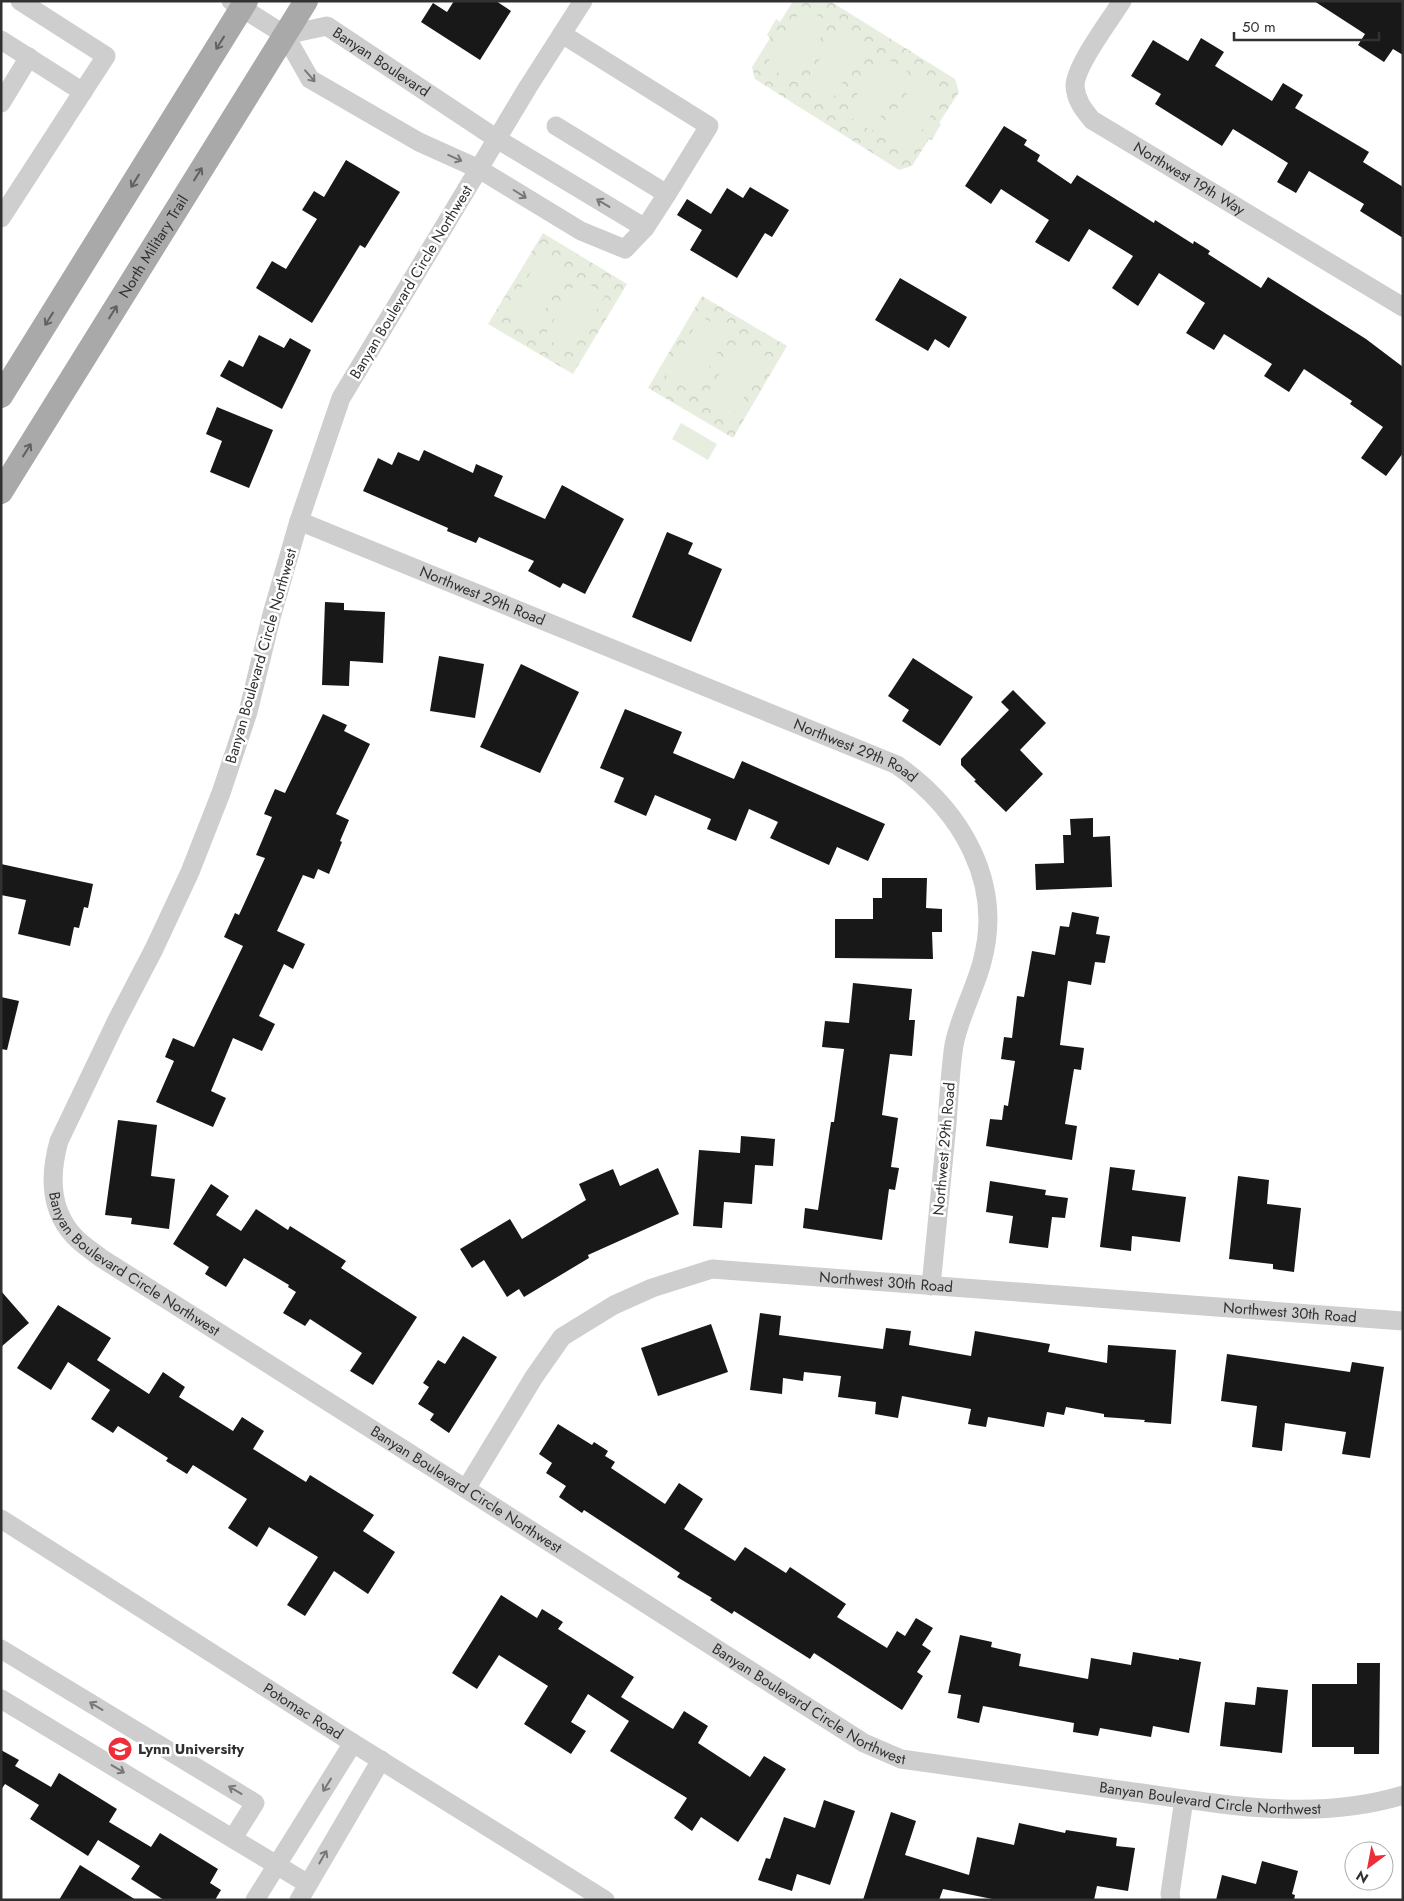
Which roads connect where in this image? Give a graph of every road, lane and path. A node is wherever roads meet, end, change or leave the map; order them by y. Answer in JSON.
{"nodes":[{"id":1,"x":20,"y":1,"type":"edge"},
{"id":2,"x":306,"y":1,"type":"edge"},
{"id":3,"x":583,"y":1,"type":"edge"},
{"id":4,"x":1122,"y":1,"type":"edge"},
{"id":5,"x":240,"y":4,"type":"edge"},
{"id":6,"x":562,"y":34,"type":"junction"},
{"id":7,"x":285,"y":35,"type":"junction"},
{"id":8,"x":1,"y":40,"type":"edge"},
{"id":9,"x":29,"y":57,"type":"junction"},
{"id":10,"x":84,"y":92,"type":"junction"},
{"id":11,"x":1,"y":103,"type":"edge"},
{"id":12,"x":556,"y":126,"type":"dead end"},
{"id":13,"x":497,"y":138,"type":"junction"},
{"id":14,"x":479,"y":169,"type":"junction"},
{"id":15,"x":667,"y":194,"type":"junction"},
{"id":16,"x":1,"y":218,"type":"edge"},
{"id":17,"x":644,"y":228,"type":"junction"},
{"id":18,"x":1403,"y":307,"type":"edge"},
{"id":19,"x":1,"y":396,"type":"edge"},
{"id":20,"x":1,"y":492,"type":"edge"},
{"id":21,"x":299,"y":521,"type":"junction"},
{"id":22,"x":931,"y":1286,"type":"junction"},
{"id":23,"x":1403,"y":1321,"type":"edge"},
{"id":24,"x":466,"y":1488,"type":"junction"},
{"id":25,"x":1,"y":1519,"type":"edge"},
{"id":26,"x":1,"y":1649,"type":"edge"},
{"id":27,"x":1,"y":1699,"type":"edge"},
{"id":28,"x":353,"y":1743,"type":"junction"},
{"id":29,"x":381,"y":1760,"type":"junction"},
{"id":30,"x":1403,"y":1794,"type":"edge"},
{"id":31,"x":1184,"y":1799,"type":"junction"},
{"id":32,"x":233,"y":1838,"type":"junction"},
{"id":33,"x":277,"y":1866,"type":"junction"},
{"id":34,"x":303,"y":1892,"type":"edge"},
{"id":35,"x":255,"y":1900,"type":"edge"},
{"id":36,"x":605,"y":1900,"type":"edge"},
{"id":37,"x":1171,"y":1900,"type":"edge"}],
"edges":[{"from":1,"to":10,"type":"street"},
{"from":2,"to":7,"type":"main road","name":"North Military Trail"},
{"from":3,"to":6,"type":"street","name":"Banyan Boulevard Circle Northwest"},
{"from":4,"to":18,"type":"street","name":"Northwest 19th Way"},
{"from":5,"to":7,"type":"street"},
{"from":5,"to":19,"type":"main road","one_way":true},
{"from":6,"to":13,"type":"street","name":"Banyan Boulevard Circle Northwest"},
{"from":6,"to":15,"type":"street"},
{"from":7,"to":13,"type":"street","name":"Banyan Boulevard"},
{"from":7,"to":14,"type":"street","one_way":true},
{"from":20,"to":7,"type":"main road","name":"North Military Trail","one_way":true},
{"from":8,"to":9,"type":"street"},
{"from":9,"to":10,"type":"street"},
{"from":9,"to":11,"type":"street"},
{"from":10,"to":16,"type":"street"},
{"from":12,"to":15,"type":"street"},
{"from":13,"to":14,"type":"street","name":"Banyan Boulevard Circle Northwest"},
{"from":17,"to":13,"type":"street","name":"Banyan Boulevard","one_way":true},
{"from":14,"to":17,"type":"street","one_way":true},
{"from":14,"to":21,"type":"street","name":"Banyan Boulevard Circle Northwest"},
{"from":15,"to":17,"type":"street"},
{"from":21,"to":22,"type":"street","name":"Northwest 29th Road"},
{"from":21,"to":24,"type":"street","name":"Banyan Boulevard Circle Northwest"},
{"from":22,"to":23,"type":"street","name":"Northwest 30th Road"},
{"from":22,"to":24,"type":"street","name":"Northwest 30th Road"},
{"from":24,"to":31,"type":"street","name":"Banyan Boulevard Circle Northwest"},
{"from":25,"to":28,"type":"street","name":"Potomac Road"},
{"from":32,"to":26,"type":"street","one_way":true},
{"from":27,"to":32,"type":"street","one_way":true},
{"from":28,"to":29,"type":"street","name":"Potomac Road"},
{"from":28,"to":33,"type":"street","one_way":true},
{"from":34,"to":29,"type":"street","one_way":true},
{"from":29,"to":36,"type":"street","name":"Potomac Road"},
{"from":30,"to":31,"type":"street","name":"Banyan Boulevard Circle Northwest"},
{"from":31,"to":37,"type":"street"},
{"from":32,"to":33,"type":"street"},
{"from":33,"to":34,"type":"street"},
{"from":33,"to":35,"type":"street"}]}
